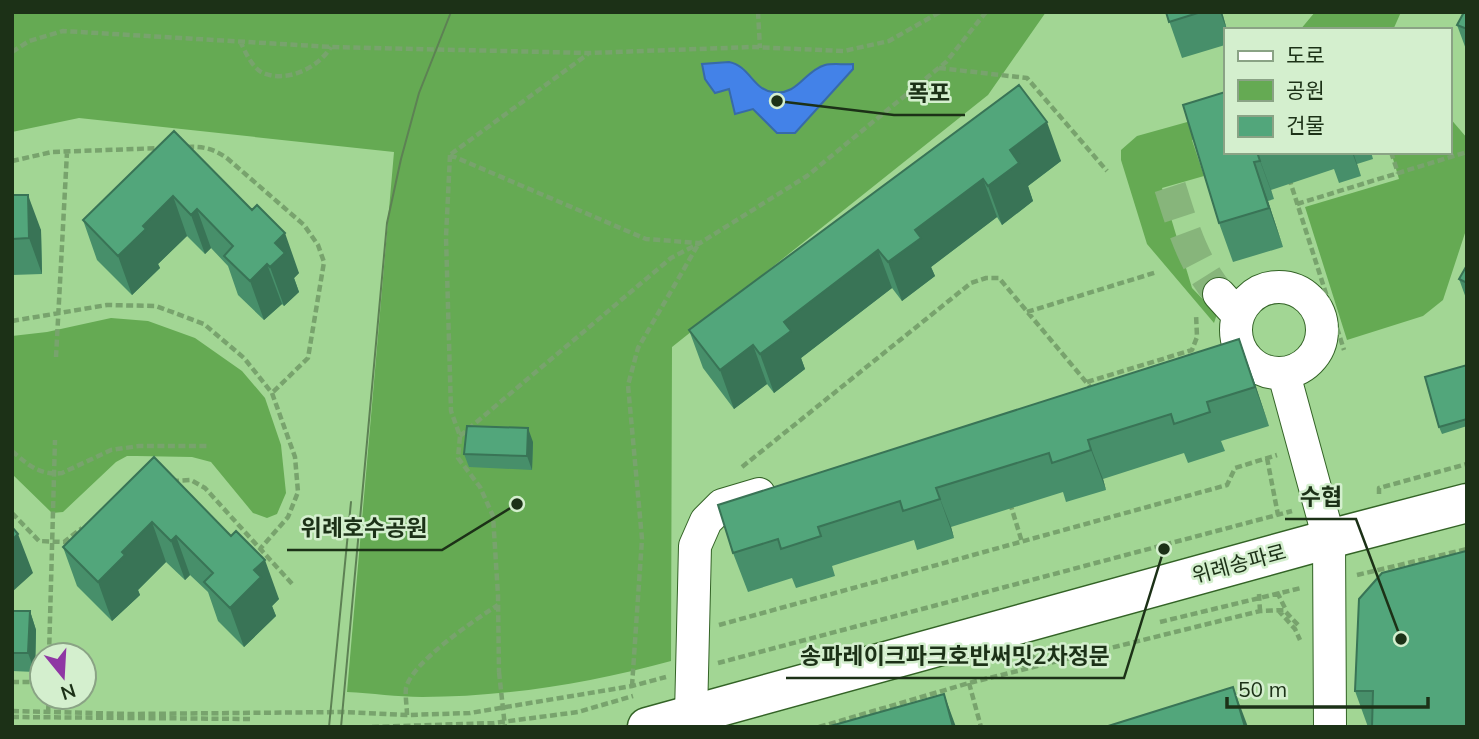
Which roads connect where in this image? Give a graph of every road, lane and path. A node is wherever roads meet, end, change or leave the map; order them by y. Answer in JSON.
{"nodes":[{"id":1,"x":758,"y":12,"type":"edge"},
{"id":2,"x":940,"y":12,"type":"edge"},
{"id":3,"x":986,"y":12,"type":"edge"},
{"id":4,"x":240,"y":41,"type":"junction"},
{"id":5,"x":331,"y":47,"type":"junction"},
{"id":6,"x":760,"y":48,"type":"junction"},
{"id":7,"x":12,"y":52,"type":"edge"},
{"id":8,"x":589,"y":53,"type":"junction"},
{"id":9,"x":939,"y":68,"type":"junction"},
{"id":10,"x":162,"y":148,"type":"edge"},
{"id":11,"x":175,"y":148,"type":"edge"},
{"id":12,"x":67,"y":152,"type":"junction"},
{"id":13,"x":1467,"y":152,"type":"edge"},
{"id":14,"x":1392,"y":154,"type":"edge"},
{"id":15,"x":450,"y":155,"type":"junction"},
{"id":16,"x":12,"y":161,"type":"edge"},
{"id":17,"x":1107,"y":171,"type":"dead end"},
{"id":18,"x":1287,"y":171,"type":"dead end"},
{"id":19,"x":1398,"y":173,"type":"junction"},
{"id":20,"x":1297,"y":204,"type":"junction"},
{"id":21,"x":700,"y":243,"type":"junction"},
{"id":22,"x":1157,"y":272,"type":"dead end"},
{"id":23,"x":1217,"y":307,"type":"junction"},
{"id":24,"x":1027,"y":312,"type":"junction"},
{"id":25,"x":57,"y":313,"type":"junction"},
{"id":26,"x":12,"y":321,"type":"edge"},
{"id":27,"x":1344,"y":351,"type":"dead end"},
{"id":28,"x":55,"y":357,"type":"dead end"},
{"id":29,"x":1284,"y":374,"type":"junction"},
{"id":30,"x":1087,"y":382,"type":"junction"},
{"id":31,"x":1094,"y":391,"type":"edge"},
{"id":32,"x":272,"y":393,"type":"junction"},
{"id":33,"x":460,"y":436,"type":"junction"},
{"id":34,"x":55,"y":440,"type":"dead end"},
{"id":35,"x":211,"y":446,"type":"dead end"},
{"id":36,"x":1303,"y":446,"type":"junction"},
{"id":37,"x":12,"y":451,"type":"edge"},
{"id":38,"x":1267,"y":458,"type":"junction"},
{"id":39,"x":1467,"y":464,"type":"edge"},
{"id":40,"x":476,"y":467,"type":"edge"},
{"id":41,"x":739,"y":470,"type":"dead end"},
{"id":42,"x":54,"y":474,"type":"junction"},
{"id":43,"x":163,"y":482,"type":"edge"},
{"id":44,"x":476,"y":482,"type":"junction"},
{"id":45,"x":784,"y":486,"type":"edge"},
{"id":46,"x":1379,"y":488,"type":"dead end"},
{"id":47,"x":1006,"y":491,"type":"edge"},
{"id":48,"x":1467,"y":503,"type":"edge"},
{"id":49,"x":1301,"y":508,"type":"dead end"},
{"id":50,"x":12,"y":513,"type":"edge"},
{"id":51,"x":1278,"y":514,"type":"junction"},
{"id":52,"x":84,"y":526,"type":"edge"},
{"id":53,"x":1329,"y":539,"type":"junction"},
{"id":54,"x":52,"y":542,"type":"junction"},
{"id":55,"x":1022,"y":542,"type":"junction"},
{"id":56,"x":260,"y":549,"type":"junction"},
{"id":57,"x":1467,"y":549,"type":"edge"},
{"id":58,"x":1113,"y":559,"type":"junction"},
{"id":59,"x":1112,"y":568,"type":"dead end"},
{"id":60,"x":1329,"y":582,"type":"junction"},
{"id":61,"x":294,"y":586,"type":"dead end"},
{"id":62,"x":498,"y":605,"type":"junction"},
{"id":63,"x":1153,"y":624,"type":"dead end"},
{"id":64,"x":715,"y":626,"type":"dead end"},
{"id":65,"x":1304,"y":631,"type":"dead end"},
{"id":66,"x":49,"y":641,"type":"edge"},
{"id":67,"x":1047,"y":652,"type":"dead end"},
{"id":68,"x":1022,"y":669,"type":"junction"},
{"id":69,"x":692,"y":670,"type":"junction"},
{"id":70,"x":969,"y":682,"type":"junction"},
{"id":71,"x":632,"y":686,"type":"junction"},
{"id":72,"x":644,"y":710,"type":"edge"},
{"id":73,"x":12,"y":711,"type":"edge"},
{"id":74,"x":48,"y":712,"type":"joint"},
{"id":75,"x":407,"y":715,"type":"junction"},
{"id":76,"x":691,"y":715,"type":"junction"},
{"id":77,"x":12,"y":717,"type":"edge"},
{"id":78,"x":130,"y":717,"type":"junction"},
{"id":79,"x":253,"y":719,"type":"dead end"},
{"id":80,"x":129,"y":727,"type":"edge"},
{"id":81,"x":372,"y":727,"type":"edge"},
{"id":82,"x":505,"y":727,"type":"edge"},
{"id":83,"x":819,"y":727,"type":"edge"},
{"id":84,"x":981,"y":727,"type":"edge"},
{"id":85,"x":1330,"y":727,"type":"edge"}],
"edges":[{"from":1,"to":6,"type":"path"},
{"from":2,"to":6,"type":"path"},
{"from":3,"to":9,"type":"path"},
{"from":4,"to":5,"type":"path"},
{"from":4,"to":5,"type":"path"},
{"from":4,"to":7,"type":"path"},
{"from":5,"to":8,"type":"path"},
{"from":6,"to":8,"type":"path"},
{"from":8,"to":15,"type":"path"},
{"from":9,"to":17,"type":"path"},
{"from":9,"to":21,"type":"path"},
{"from":10,"to":12,"type":"path"},
{"from":11,"to":32,"type":"path"},
{"from":12,"to":16,"type":"path"},
{"from":12,"to":25,"type":"path"},
{"from":13,"to":19,"type":"path"},
{"from":14,"to":19,"type":"path"},
{"from":15,"to":21,"type":"path"},
{"from":15,"to":33,"type":"path"},
{"from":18,"to":20,"type":"path"},
{"from":19,"to":20,"type":"path"},
{"from":20,"to":27,"type":"path"},
{"from":21,"to":33,"type":"path"},
{"from":21,"to":71,"type":"path"},
{"from":22,"to":24,"type":"path"},
{"from":23,"to":29,"type":"street"},
{"from":23,"to":29,"type":"street"},
{"from":23,"to":30,"type":"path"},
{"from":24,"to":30,"type":"path"},
{"from":24,"to":41,"type":"path"},
{"from":25,"to":26,"type":"path"},
{"from":25,"to":28,"type":"path"},
{"from":25,"to":32,"type":"path"},
{"from":29,"to":36,"type":"street"},
{"from":30,"to":31,"type":"path"},
{"from":32,"to":56,"type":"path"},
{"from":33,"to":44,"type":"path"},
{"from":34,"to":42,"type":"path"},
{"from":35,"to":42,"type":"path"},
{"from":36,"to":38,"type":"path"},
{"from":36,"to":53,"type":"street"},
{"from":37,"to":42,"type":"path"},
{"from":38,"to":51,"type":"path"},
{"from":38,"to":55,"type":"path"},
{"from":39,"to":46,"type":"path"},
{"from":40,"to":44,"type":"path"},
{"from":42,"to":54,"type":"path"},
{"from":43,"to":56,"type":"path"},
{"from":44,"to":62,"type":"path"},
{"from":45,"to":69,"type":"street"},
{"from":47,"to":55,"type":"path"},
{"from":48,"to":53,"type":"main road","name":"위례송파로"},
{"from":49,"to":51,"type":"path"},
{"from":50,"to":54,"type":"path"},
{"from":51,"to":58,"type":"path"},
{"from":52,"to":54,"type":"path"},
{"from":53,"to":60,"type":"street"},
{"from":53,"to":76,"type":"main road","name":"위례송파로"},
{"from":54,"to":66,"type":"path"},
{"from":55,"to":64,"type":"path"},
{"from":56,"to":61,"type":"path"},
{"from":57,"to":60,"type":"path"},
{"from":58,"to":59,"type":"path"},
{"from":58,"to":69,"type":"path"},
{"from":60,"to":63,"type":"path"},
{"from":60,"to":85,"type":"street"},
{"from":62,"to":75,"type":"path"},
{"from":62,"to":82,"type":"path","bridge":true},
{"from":65,"to":68,"type":"path"},
{"from":67,"to":68,"type":"path"},
{"from":68,"to":70,"type":"path"},
{"from":69,"to":71,"type":"path"},
{"from":69,"to":76,"type":"street"},
{"from":70,"to":83,"type":"path"},
{"from":70,"to":84,"type":"path"},
{"from":71,"to":75,"type":"path"},
{"from":72,"to":76,"type":"main road","name":"위례송파로"},
{"from":72,"to":81,"type":"path"},
{"from":73,"to":74,"type":"path"},
{"from":74,"to":78,"type":"path"},
{"from":75,"to":78,"type":"path"},
{"from":77,"to":78,"type":"path"},
{"from":78,"to":79,"type":"path"},
{"from":78,"to":80,"type":"path"}]}
